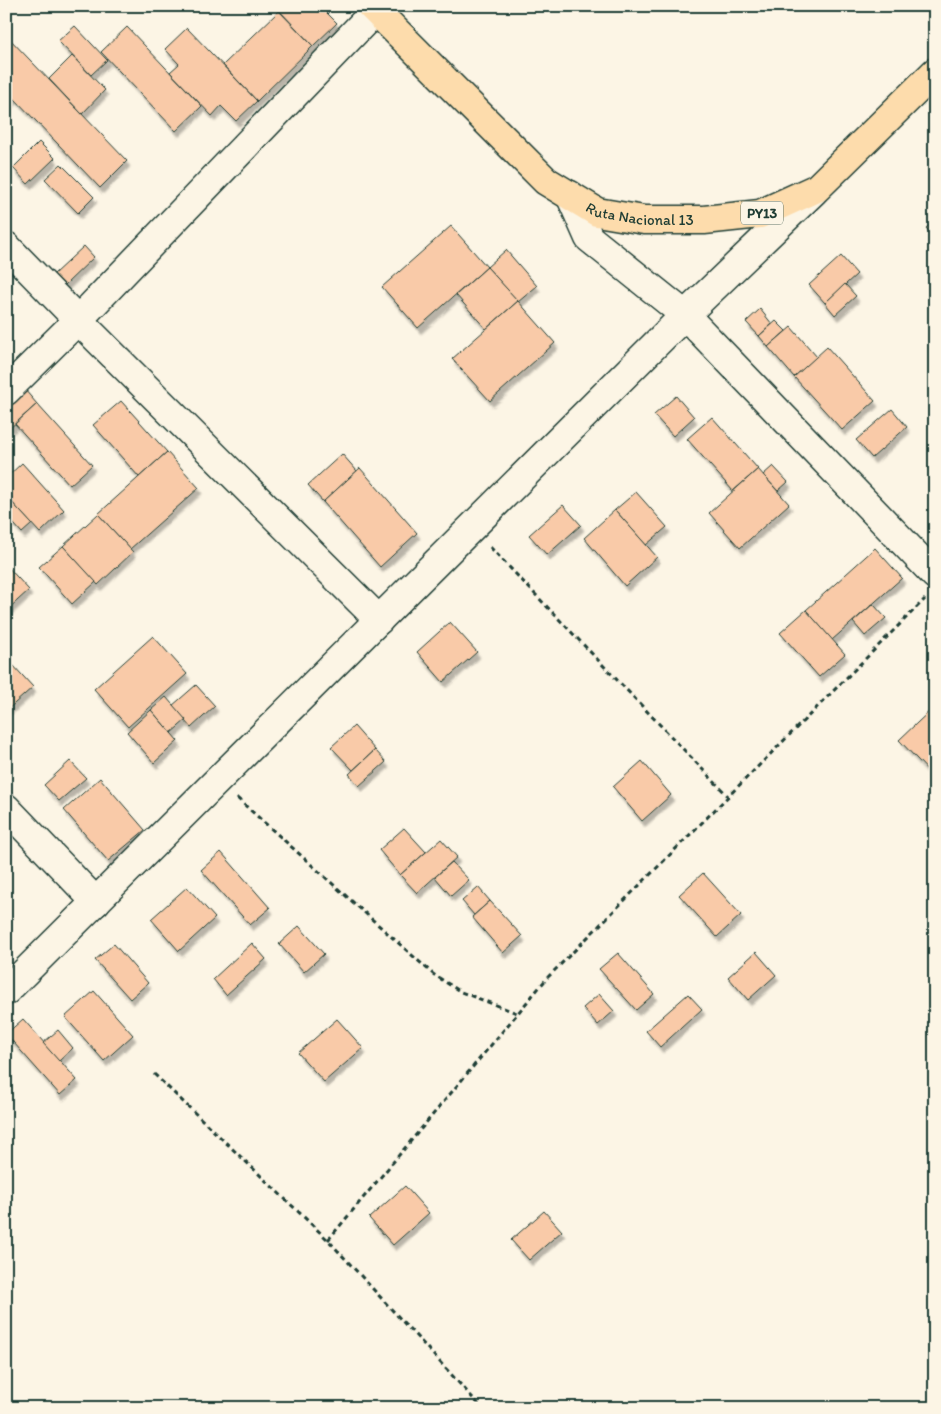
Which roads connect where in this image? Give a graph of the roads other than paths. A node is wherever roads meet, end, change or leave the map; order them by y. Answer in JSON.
{"nodes":[{"id":1,"x":373,"y":8,"type":"edge"},
{"id":2,"x":935,"y":72,"type":"edge"},
{"id":3,"x":817,"y":188,"type":"junction"},
{"id":4,"x":570,"y":195,"type":"junction"},
{"id":5,"x":6,"y":246,"type":"edge"},
{"id":6,"x":685,"y":315,"type":"junction"},
{"id":7,"x":78,"y":320,"type":"junction"},
{"id":8,"x":6,"y":391,"type":"edge"},
{"id":9,"x":931,"y":586,"type":"edge"},
{"id":10,"x":379,"y":620,"type":"junction"},
{"id":11,"x":6,"y":808,"type":"edge"},
{"id":12,"x":96,"y":902,"type":"junction"},
{"id":13,"x":6,"y":990,"type":"edge"}],
"edges":[{"from":1,"to":4,"type":"highway","name":"Ruta Nacional 13","number":"PY13"},
{"from":1,"to":7,"type":"street"},
{"from":2,"to":3,"type":"highway","name":"Ruta Nacional 13","number":"PY13"},
{"from":3,"to":4,"type":"highway","name":"Ruta Nacional 13","number":"PY13"},
{"from":3,"to":6,"type":"street"},
{"from":4,"to":6,"type":"street"},
{"from":5,"to":7,"type":"street"},
{"from":6,"to":9,"type":"street"},
{"from":6,"to":10,"type":"street"},
{"from":7,"to":8,"type":"street"},
{"from":7,"to":10,"type":"street"},
{"from":10,"to":12,"type":"street"},
{"from":11,"to":12,"type":"street"},
{"from":12,"to":13,"type":"street"}]}
